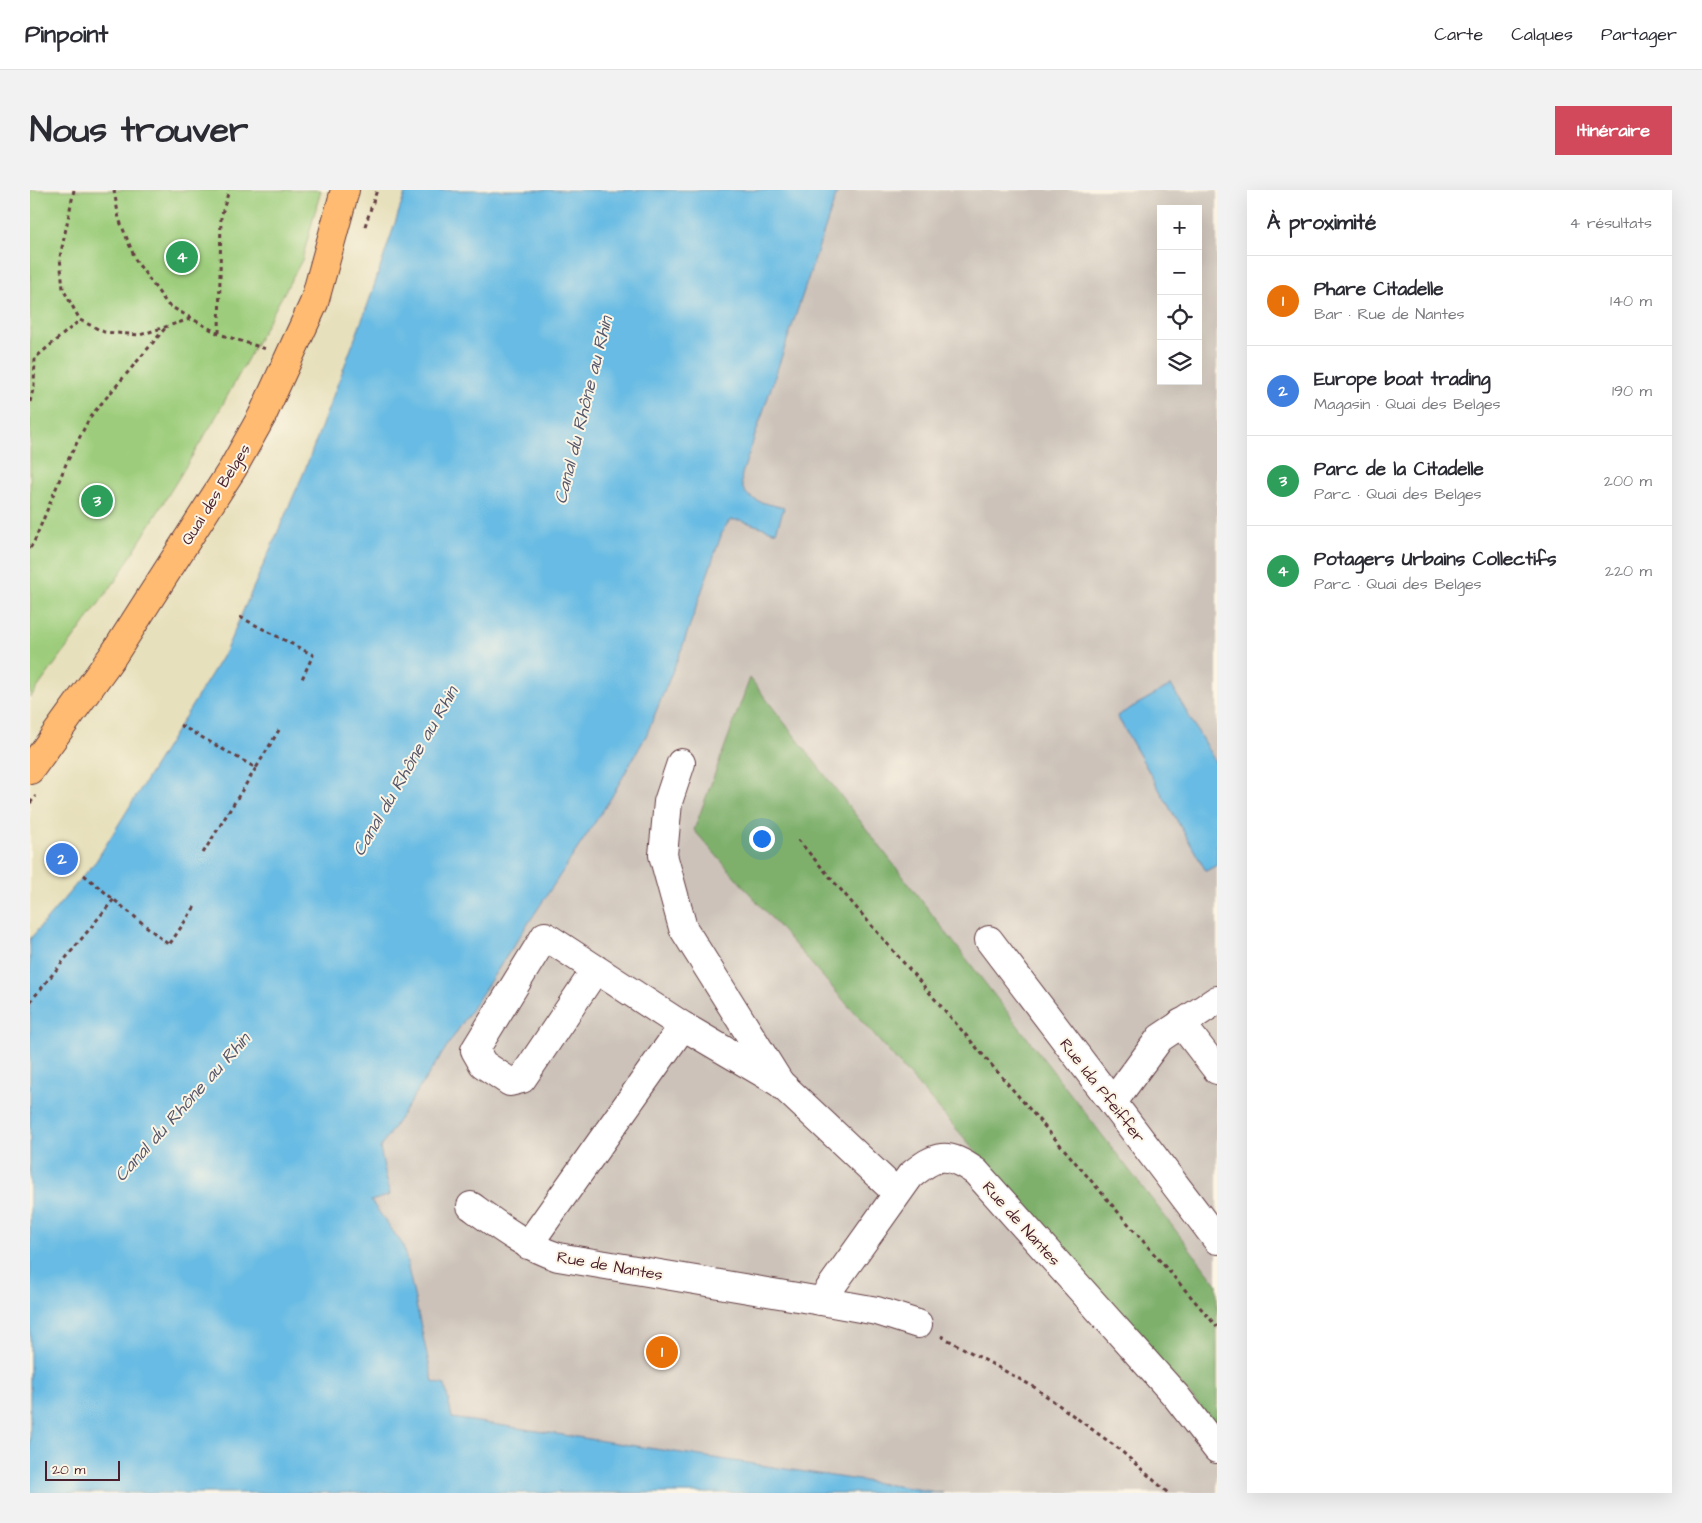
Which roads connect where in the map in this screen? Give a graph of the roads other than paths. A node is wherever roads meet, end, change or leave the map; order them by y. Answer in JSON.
{"nodes":[{"id":1,"x":345,"y":190,"type":"edge"},
{"id":2,"x":682,"y":763,"type":"dead end"},
{"id":3,"x":30,"y":770,"type":"edge"},
{"id":4,"x":989,"y":940,"type":"dead end"},
{"id":5,"x":596,"y":970,"type":"junction"},
{"id":6,"x":1217,"y":1000,"type":"edge"},
{"id":7,"x":1181,"y":1023,"type":"junction"},
{"id":8,"x":683,"y":1026,"type":"junction"},
{"id":9,"x":1217,"y":1070,"type":"edge"},
{"id":10,"x":780,"y":1083,"type":"junction"},
{"id":11,"x":1113,"y":1102,"type":"junction"},
{"id":12,"x":897,"y":1193,"type":"junction"},
{"id":13,"x":471,"y":1206,"type":"dead end"},
{"id":14,"x":1217,"y":1240,"type":"edge"},
{"id":15,"x":528,"y":1245,"type":"junction"},
{"id":16,"x":821,"y":1301,"type":"junction"},
{"id":17,"x":918,"y":1324,"type":"road end"},
{"id":18,"x":1217,"y":1449,"type":"edge"}],
"edges":[{"from":1,"to":3,"type":"main road","name":"Quai des Belges"},
{"from":2,"to":10,"type":"street"},
{"from":4,"to":11,"type":"street","name":"Rue Ida Pfeiffer"},
{"from":5,"to":5,"type":"street"},
{"from":5,"to":8,"type":"street"},
{"from":6,"to":7,"type":"street"},
{"from":7,"to":9,"type":"street"},
{"from":7,"to":11,"type":"street"},
{"from":8,"to":10,"type":"street"},
{"from":8,"to":15,"type":"street"},
{"from":10,"to":12,"type":"street"},
{"from":11,"to":14,"type":"street","name":"Rue Ida Pfeiffer"},
{"from":12,"to":16,"type":"street","name":"Rue de Nantes"},
{"from":12,"to":18,"type":"street","name":"Rue de Nantes"},
{"from":13,"to":15,"type":"street","name":"Rue de Nantes"},
{"from":15,"to":16,"type":"street","name":"Rue de Nantes"},
{"from":16,"to":17,"type":"street","name":"Rue de Nantes"}]}
